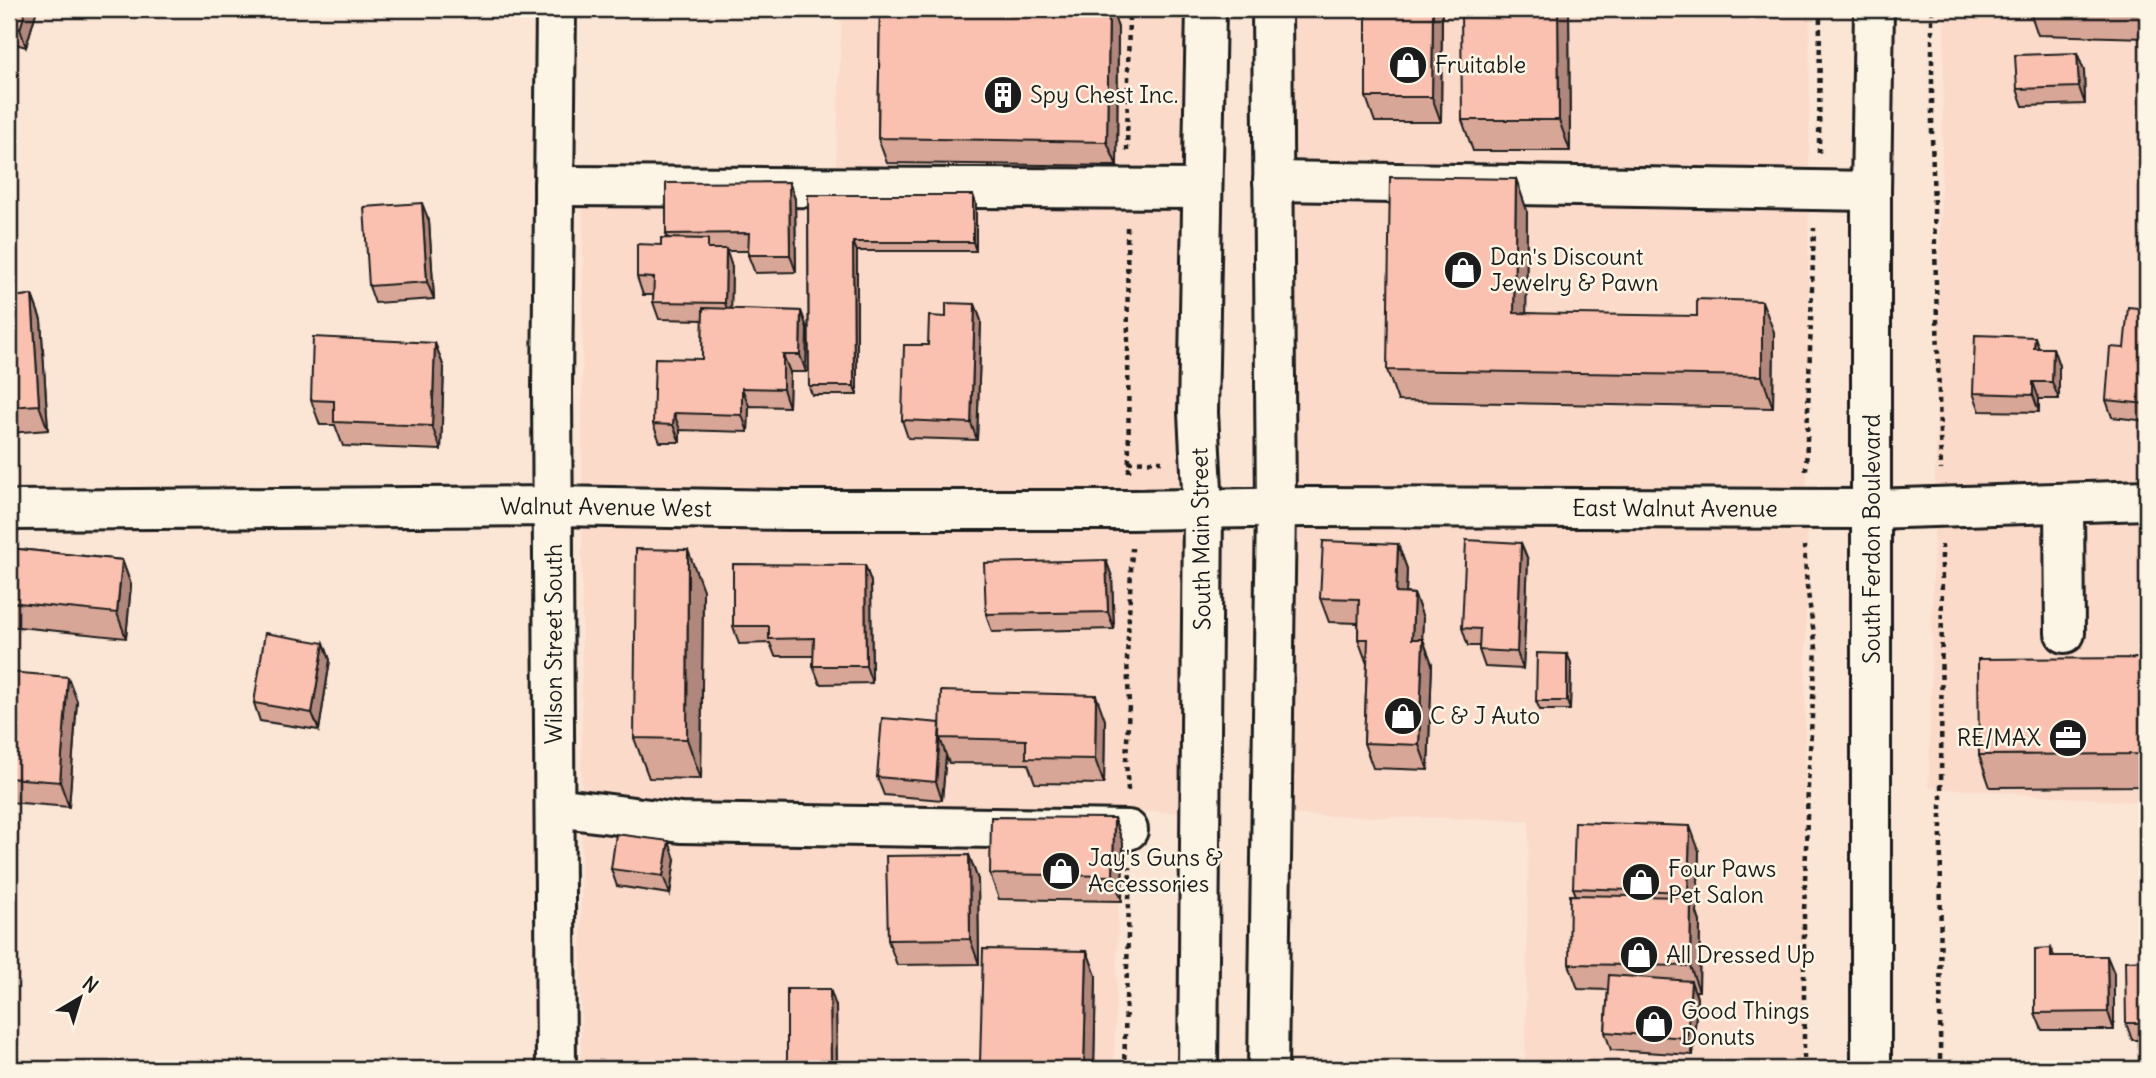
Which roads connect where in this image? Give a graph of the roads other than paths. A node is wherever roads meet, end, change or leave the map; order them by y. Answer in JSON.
{"nodes":[{"id":1,"x":556,"y":9,"type":"edge"},
{"id":2,"x":1206,"y":9,"type":"edge"},
{"id":3,"x":1272,"y":9,"type":"edge"},
{"id":4,"x":1874,"y":9,"type":"edge"},
{"id":5,"x":1273,"y":181,"type":"junction"},
{"id":6,"x":554,"y":186,"type":"junction"},
{"id":7,"x":1202,"y":189,"type":"junction"},
{"id":8,"x":1871,"y":191,"type":"junction"},
{"id":9,"x":2147,"y":500,"type":"edge"},
{"id":10,"x":2064,"y":503,"type":"junction"},
{"id":11,"x":553,"y":506,"type":"junction"},
{"id":12,"x":1276,"y":507,"type":"junction"},
{"id":13,"x":1203,"y":509,"type":"junction"},
{"id":14,"x":1872,"y":509,"type":"junction"},
{"id":15,"x":9,"y":510,"type":"edge"},
{"id":16,"x":2065,"y":633,"type":"dead end"},
{"id":17,"x":555,"y":807,"type":"junction"},
{"id":18,"x":1128,"y":830,"type":"dead end"},
{"id":19,"x":556,"y":1069,"type":"edge"},
{"id":20,"x":1198,"y":1069,"type":"edge"},
{"id":21,"x":1268,"y":1069,"type":"edge"},
{"id":22,"x":1871,"y":1069,"type":"edge"}],
"edges":[{"from":1,"to":6,"type":"street","name":"Wilson Street South"},
{"from":2,"to":7,"type":"street","name":"South Main Street"},
{"from":3,"to":5,"type":"street"},
{"from":4,"to":8,"type":"street","name":"South Ferdon Boulevard"},
{"from":5,"to":8,"type":"street"},
{"from":5,"to":12,"type":"street"},
{"from":6,"to":7,"type":"street"},
{"from":6,"to":11,"type":"street","name":"Wilson Street South"},
{"from":7,"to":13,"type":"street","name":"South Main Street"},
{"from":8,"to":14,"type":"street","name":"South Ferdon Boulevard"},
{"from":9,"to":10,"type":"street","name":"East Walnut Avenue"},
{"from":10,"to":14,"type":"street","name":"East Walnut Avenue"},
{"from":10,"to":16,"type":"street"},
{"from":11,"to":13,"type":"street","name":"Walnut Avenue West"},
{"from":11,"to":15,"type":"street","name":"Walnut Avenue West"},
{"from":11,"to":17,"type":"street","name":"Wilson Street South"},
{"from":12,"to":13,"type":"street","name":"East Walnut Avenue"},
{"from":12,"to":14,"type":"street","name":"East Walnut Avenue"},
{"from":12,"to":21,"type":"street"},
{"from":13,"to":20,"type":"street","name":"South Main Street"},
{"from":14,"to":22,"type":"street","name":"South Ferdon Boulevard"},
{"from":17,"to":18,"type":"street"},
{"from":17,"to":19,"type":"street","name":"Wilson Street South"}]}
